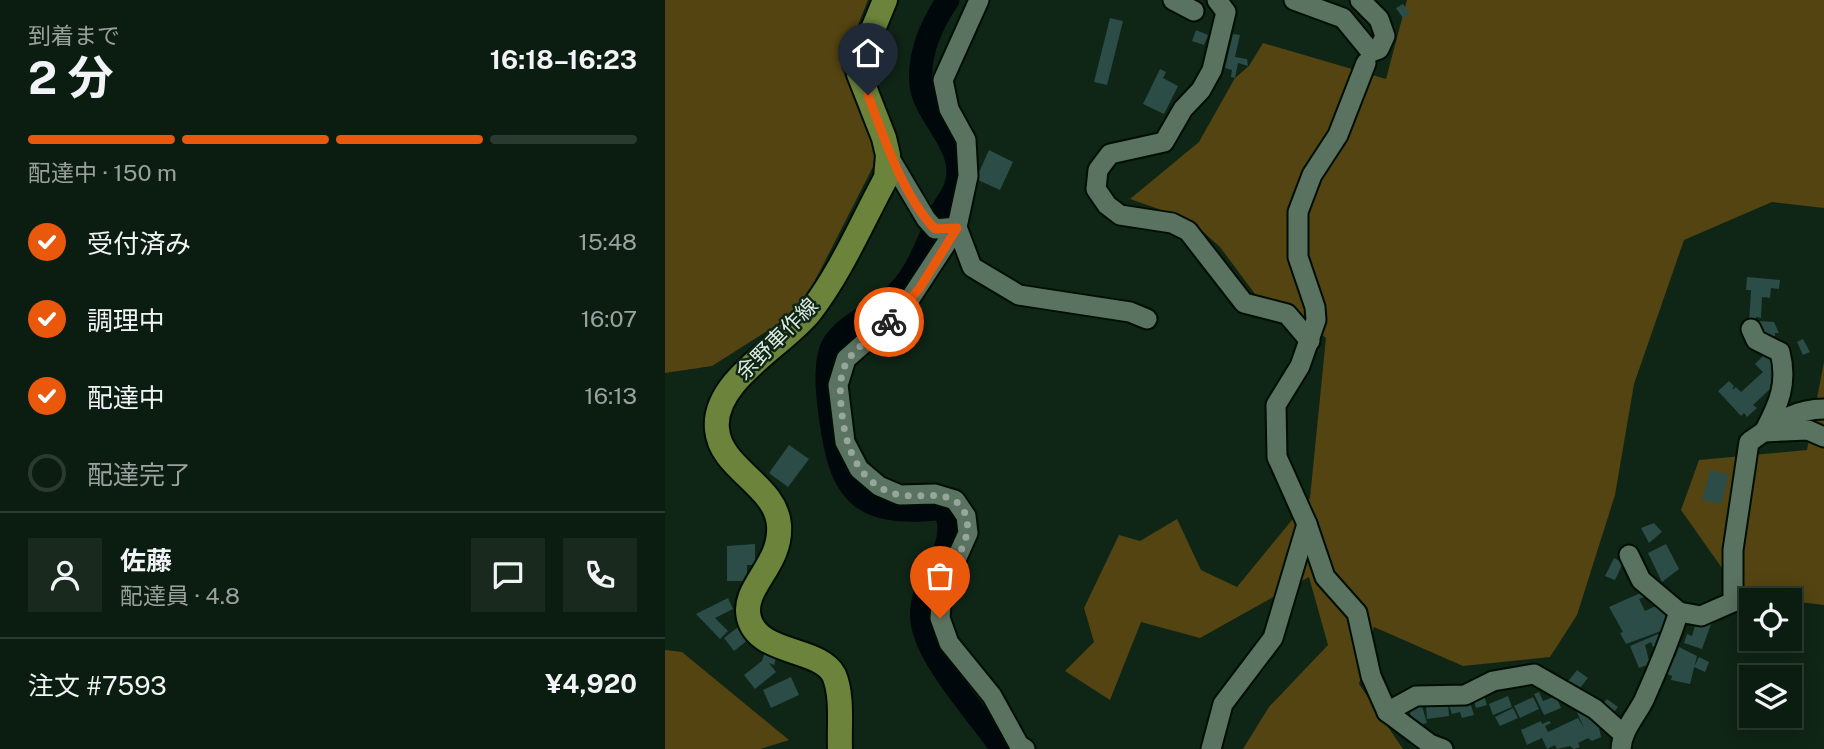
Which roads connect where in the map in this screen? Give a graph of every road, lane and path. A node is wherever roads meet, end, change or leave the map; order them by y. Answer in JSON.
{"nodes":[{"id":1,"x":885,"y":0,"type":"edge"},
{"id":2,"x":979,"y":0,"type":"edge"},
{"id":3,"x":1173,"y":0,"type":"edge"},
{"id":4,"x":1217,"y":0,"type":"edge"},
{"id":5,"x":1294,"y":0,"type":"edge"},
{"id":6,"x":1360,"y":0,"type":"edge"},
{"id":7,"x":1194,"y":11,"type":"dead end"},
{"id":8,"x":1366,"y":62,"type":"dead end"},
{"id":9,"x":888,"y":155,"type":"junction"},
{"id":10,"x":957,"y":228,"type":"junction"},
{"id":11,"x":1146,"y":318,"type":"dead end"},
{"id":12,"x":1751,"y":329,"type":"dead end"},
{"id":13,"x":1310,"y":341,"type":"junction"},
{"id":14,"x":1824,"y":409,"type":"edge"},
{"id":15,"x":1764,"y":432,"type":"junction"},
{"id":16,"x":1824,"y":437,"type":"edge"},
{"id":17,"x":1307,"y":524,"type":"junction"},
{"id":18,"x":1629,"y":555,"type":"dead end"},
{"id":19,"x":1679,"y":612,"type":"junction"},
{"id":20,"x":1387,"y":712,"type":"junction"},
{"id":21,"x":1622,"y":741,"type":"edge"},
{"id":22,"x":840,"y":749,"type":"edge"},
{"id":23,"x":1025,"y":749,"type":"edge"},
{"id":24,"x":1211,"y":749,"type":"edge"},
{"id":25,"x":1443,"y":749,"type":"edge"}],
"edges":[{"from":1,"to":9,"type":"main road"},
{"from":2,"to":10,"type":"street"},
{"from":3,"to":7,"type":"street"},
{"from":4,"to":13,"type":"street"},
{"from":5,"to":6,"type":"street"},
{"from":8,"to":13,"type":"street"},
{"from":9,"to":10,"type":"street"},
{"from":9,"to":22,"type":"main road","name":"余野車作線"},
{"from":10,"to":11,"type":"street"},
{"from":10,"to":23,"type":"street"},
{"from":12,"to":15,"type":"street"},
{"from":13,"to":17,"type":"street"},
{"from":14,"to":15,"type":"street"},
{"from":15,"to":16,"type":"street"},
{"from":15,"to":19,"type":"street"},
{"from":17,"to":20,"type":"street"},
{"from":17,"to":24,"type":"street"},
{"from":18,"to":19,"type":"street"},
{"from":19,"to":21,"type":"street"},
{"from":20,"to":21,"type":"street"},
{"from":20,"to":25,"type":"street"}]}
